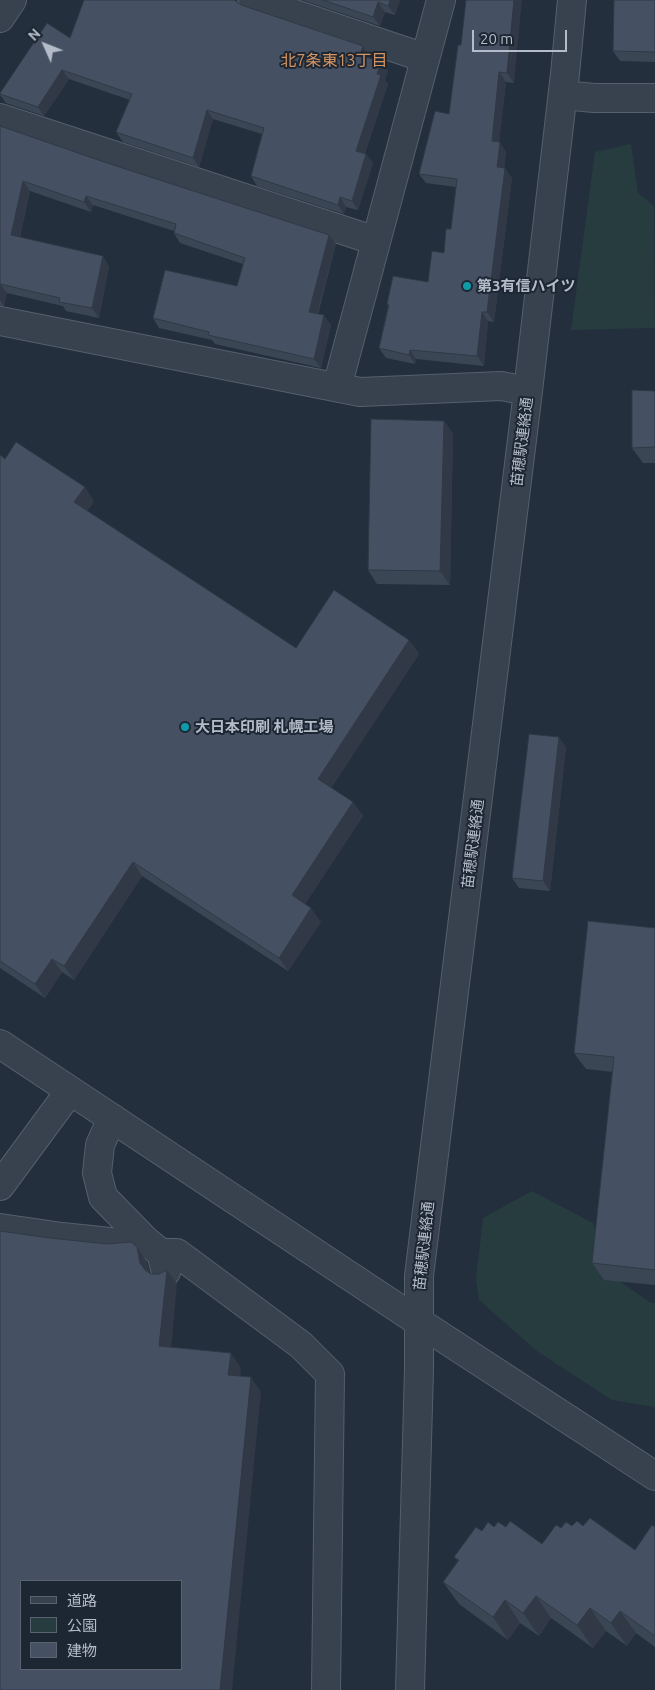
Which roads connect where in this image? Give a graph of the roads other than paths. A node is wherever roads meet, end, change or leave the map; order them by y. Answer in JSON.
{"nodes":[{"id":1,"x":12,"y":0,"type":"edge"},
{"id":2,"x":252,"y":0,"type":"edge"},
{"id":3,"x":441,"y":0,"type":"edge"},
{"id":4,"x":572,"y":0,"type":"edge"},
{"id":5,"x":0,"y":18,"type":"edge"},
{"id":6,"x":425,"y":58,"type":"junction"},
{"id":7,"x":562,"y":95,"type":"junction"},
{"id":8,"x":655,"y":98,"type":"edge"},
{"id":9,"x":0,"y":118,"type":"edge"},
{"id":10,"x":376,"y":240,"type":"junction"},
{"id":11,"x":0,"y":321,"type":"edge"},
{"id":12,"x":337,"y":387,"type":"junction"},
{"id":13,"x":528,"y":391,"type":"junction"},
{"id":14,"x":0,"y":1044,"type":"edge"},
{"id":15,"x":70,"y":1091,"type":"junction"},
{"id":16,"x":112,"y":1118,"type":"junction"},
{"id":17,"x":0,"y":1186,"type":"edge"},
{"id":18,"x":0,"y":1228,"type":"edge"},
{"id":19,"x":158,"y":1256,"type":"junction"},
{"id":20,"x":419,"y":1322,"type":"junction"},
{"id":21,"x":655,"y":1476,"type":"edge"},
{"id":22,"x":326,"y":1690,"type":"edge"},
{"id":23,"x":410,"y":1690,"type":"edge"}],
"edges":[{"from":1,"to":5,"type":"street"},
{"from":2,"to":6,"type":"street"},
{"from":3,"to":6,"type":"street"},
{"from":4,"to":7,"type":"street","name":"苗穂駅連絡通"},
{"from":6,"to":10,"type":"street"},
{"from":7,"to":8,"type":"street"},
{"from":7,"to":13,"type":"street","name":"苗穂駅連絡通"},
{"from":9,"to":10,"type":"street"},
{"from":10,"to":12,"type":"street"},
{"from":11,"to":12,"type":"street"},
{"from":12,"to":13,"type":"street"},
{"from":13,"to":20,"type":"street","name":"苗穂駅連絡通"},
{"from":14,"to":15,"type":"street"},
{"from":15,"to":16,"type":"street"},
{"from":15,"to":17,"type":"street"},
{"from":16,"to":19,"type":"street"},
{"from":16,"to":20,"type":"street"},
{"from":18,"to":19,"type":"street"},
{"from":19,"to":22,"type":"street"},
{"from":20,"to":21,"type":"street"},
{"from":20,"to":23,"type":"street","name":"苗穂駅連絡通"}]}
